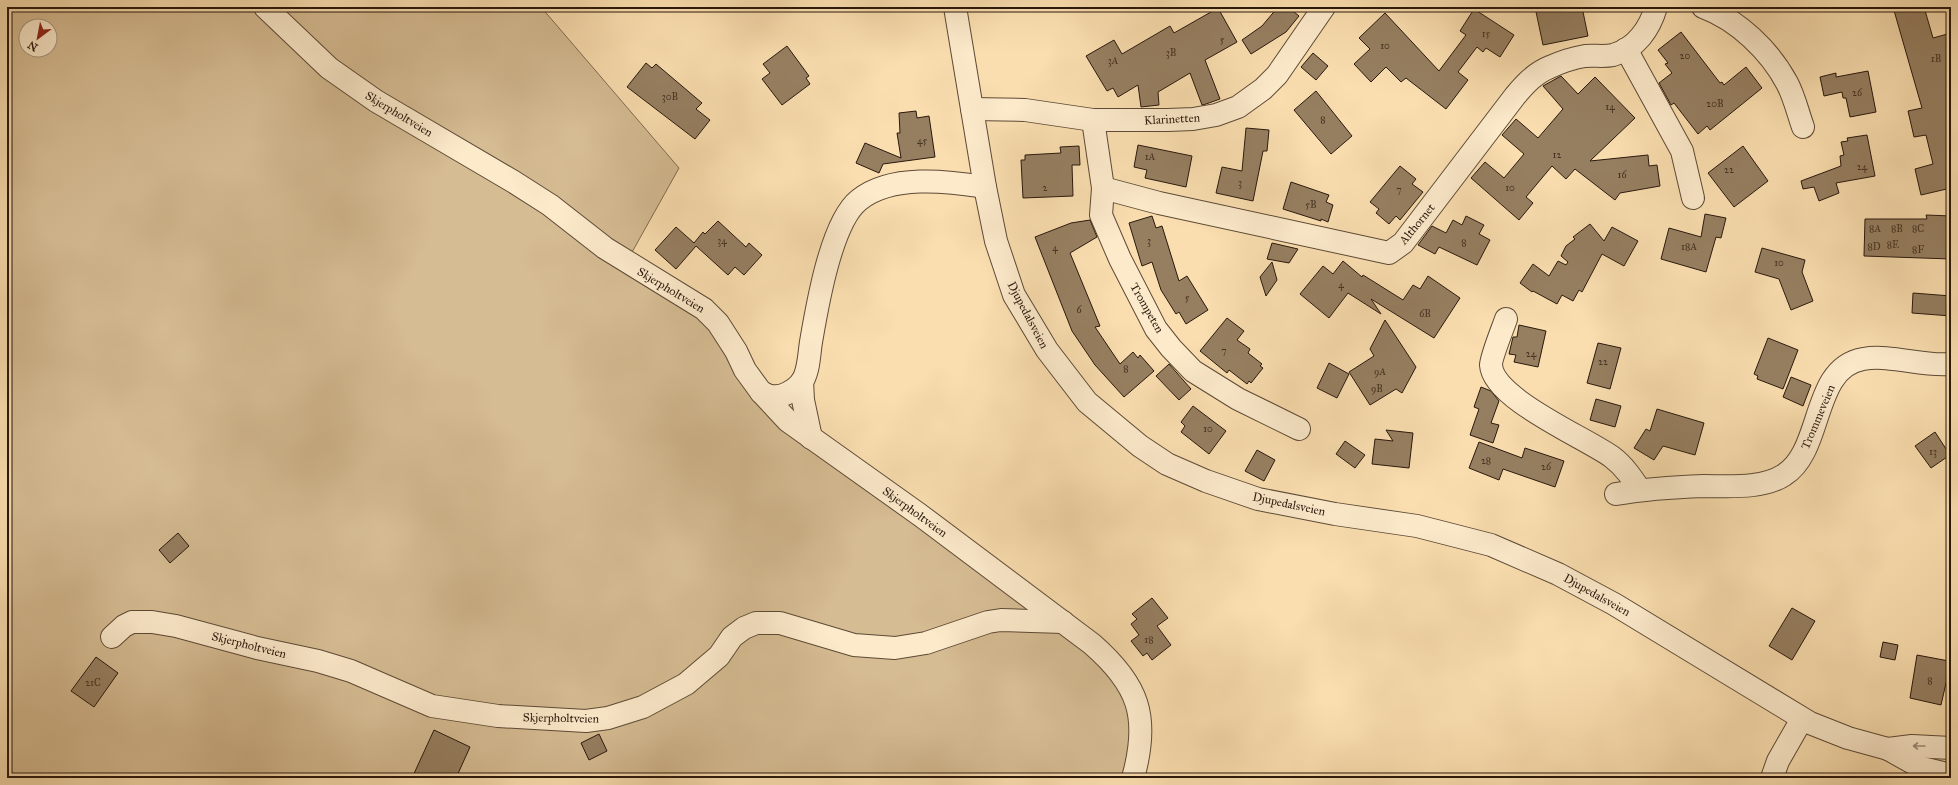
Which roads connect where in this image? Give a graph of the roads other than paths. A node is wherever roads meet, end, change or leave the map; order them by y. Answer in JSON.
{"nodes":[{"id":1,"x":266,"y":7,"type":"edge"},
{"id":2,"x":955,"y":7,"type":"edge"},
{"id":3,"x":1324,"y":7,"type":"edge"},
{"id":4,"x":1656,"y":7,"type":"edge"},
{"id":5,"x":1704,"y":7,"type":"edge"},
{"id":6,"x":1626,"y":49,"type":"junction"},
{"id":7,"x":972,"y":109,"type":"junction"},
{"id":8,"x":1093,"y":120,"type":"junction"},
{"id":9,"x":1803,"y":127,"type":"dead end"},
{"id":10,"x":985,"y":187,"type":"junction"},
{"id":11,"x":1103,"y":188,"type":"junction"},
{"id":12,"x":1693,"y":198,"type":"dead end"},
{"id":13,"x":1506,"y":319,"type":"dead end"},
{"id":14,"x":1951,"y":364,"type":"edge"},
{"id":15,"x":802,"y":381,"type":"junction"},
{"id":16,"x":761,"y":392,"type":"junction"},
{"id":17,"x":1299,"y":429,"type":"dead end"},
{"id":18,"x":811,"y":438,"type":"junction"},
{"id":19,"x":1640,"y":490,"type":"junction"},
{"id":20,"x":1616,"y":494,"type":"dead end"},
{"id":21,"x":1063,"y":622,"type":"junction"},
{"id":22,"x":112,"y":637,"type":"dead end"},
{"id":23,"x":1802,"y":719,"type":"junction"},
{"id":24,"x":1951,"y":748,"type":"edge"},
{"id":25,"x":1888,"y":749,"type":"junction"},
{"id":26,"x":1951,"y":775,"type":"edge"},
{"id":27,"x":1133,"y":778,"type":"edge"},
{"id":28,"x":1772,"y":778,"type":"edge"}],
"edges":[{"from":1,"to":16,"type":"street","name":"Skjerpholtveien"},
{"from":2,"to":7,"type":"street","name":"Djupedalsveien"},
{"from":3,"to":8,"type":"street","name":"Klarinetten"},
{"from":4,"to":6,"type":"street","name":"Althornet"},
{"from":5,"to":9,"type":"street"},
{"from":6,"to":11,"type":"street","name":"Althornet"},
{"from":6,"to":12,"type":"street"},
{"from":7,"to":8,"type":"street","name":"Klarinetten"},
{"from":7,"to":10,"type":"street","name":"Djupedalsveien"},
{"from":8,"to":11,"type":"street","name":"Trompeten"},
{"from":10,"to":15,"type":"street"},
{"from":10,"to":23,"type":"street","name":"Djupedalsveien"},
{"from":11,"to":17,"type":"street","name":"Trompeten"},
{"from":13,"to":19,"type":"street"},
{"from":14,"to":19,"type":"street","name":"Trommeveien"},
{"from":15,"to":16,"type":"street"},
{"from":15,"to":18,"type":"street"},
{"from":16,"to":18,"type":"street","name":"Skjerpholtveien"},
{"from":18,"to":21,"type":"street","name":"Skjerpholtveien"},
{"from":19,"to":20,"type":"street","name":"Trommeveien"},
{"from":21,"to":22,"type":"street","name":"Skjerpholtveien"},
{"from":21,"to":27,"type":"street","name":"Skjerpholtveien"},
{"from":23,"to":25,"type":"street","name":"Djupedalsveien"},
{"from":23,"to":28,"type":"street"},
{"from":24,"to":25,"type":"street","name":"Djupedalsveien","one_way":true},
{"from":25,"to":26,"type":"street","name":"Djupedalsveien"}]}
